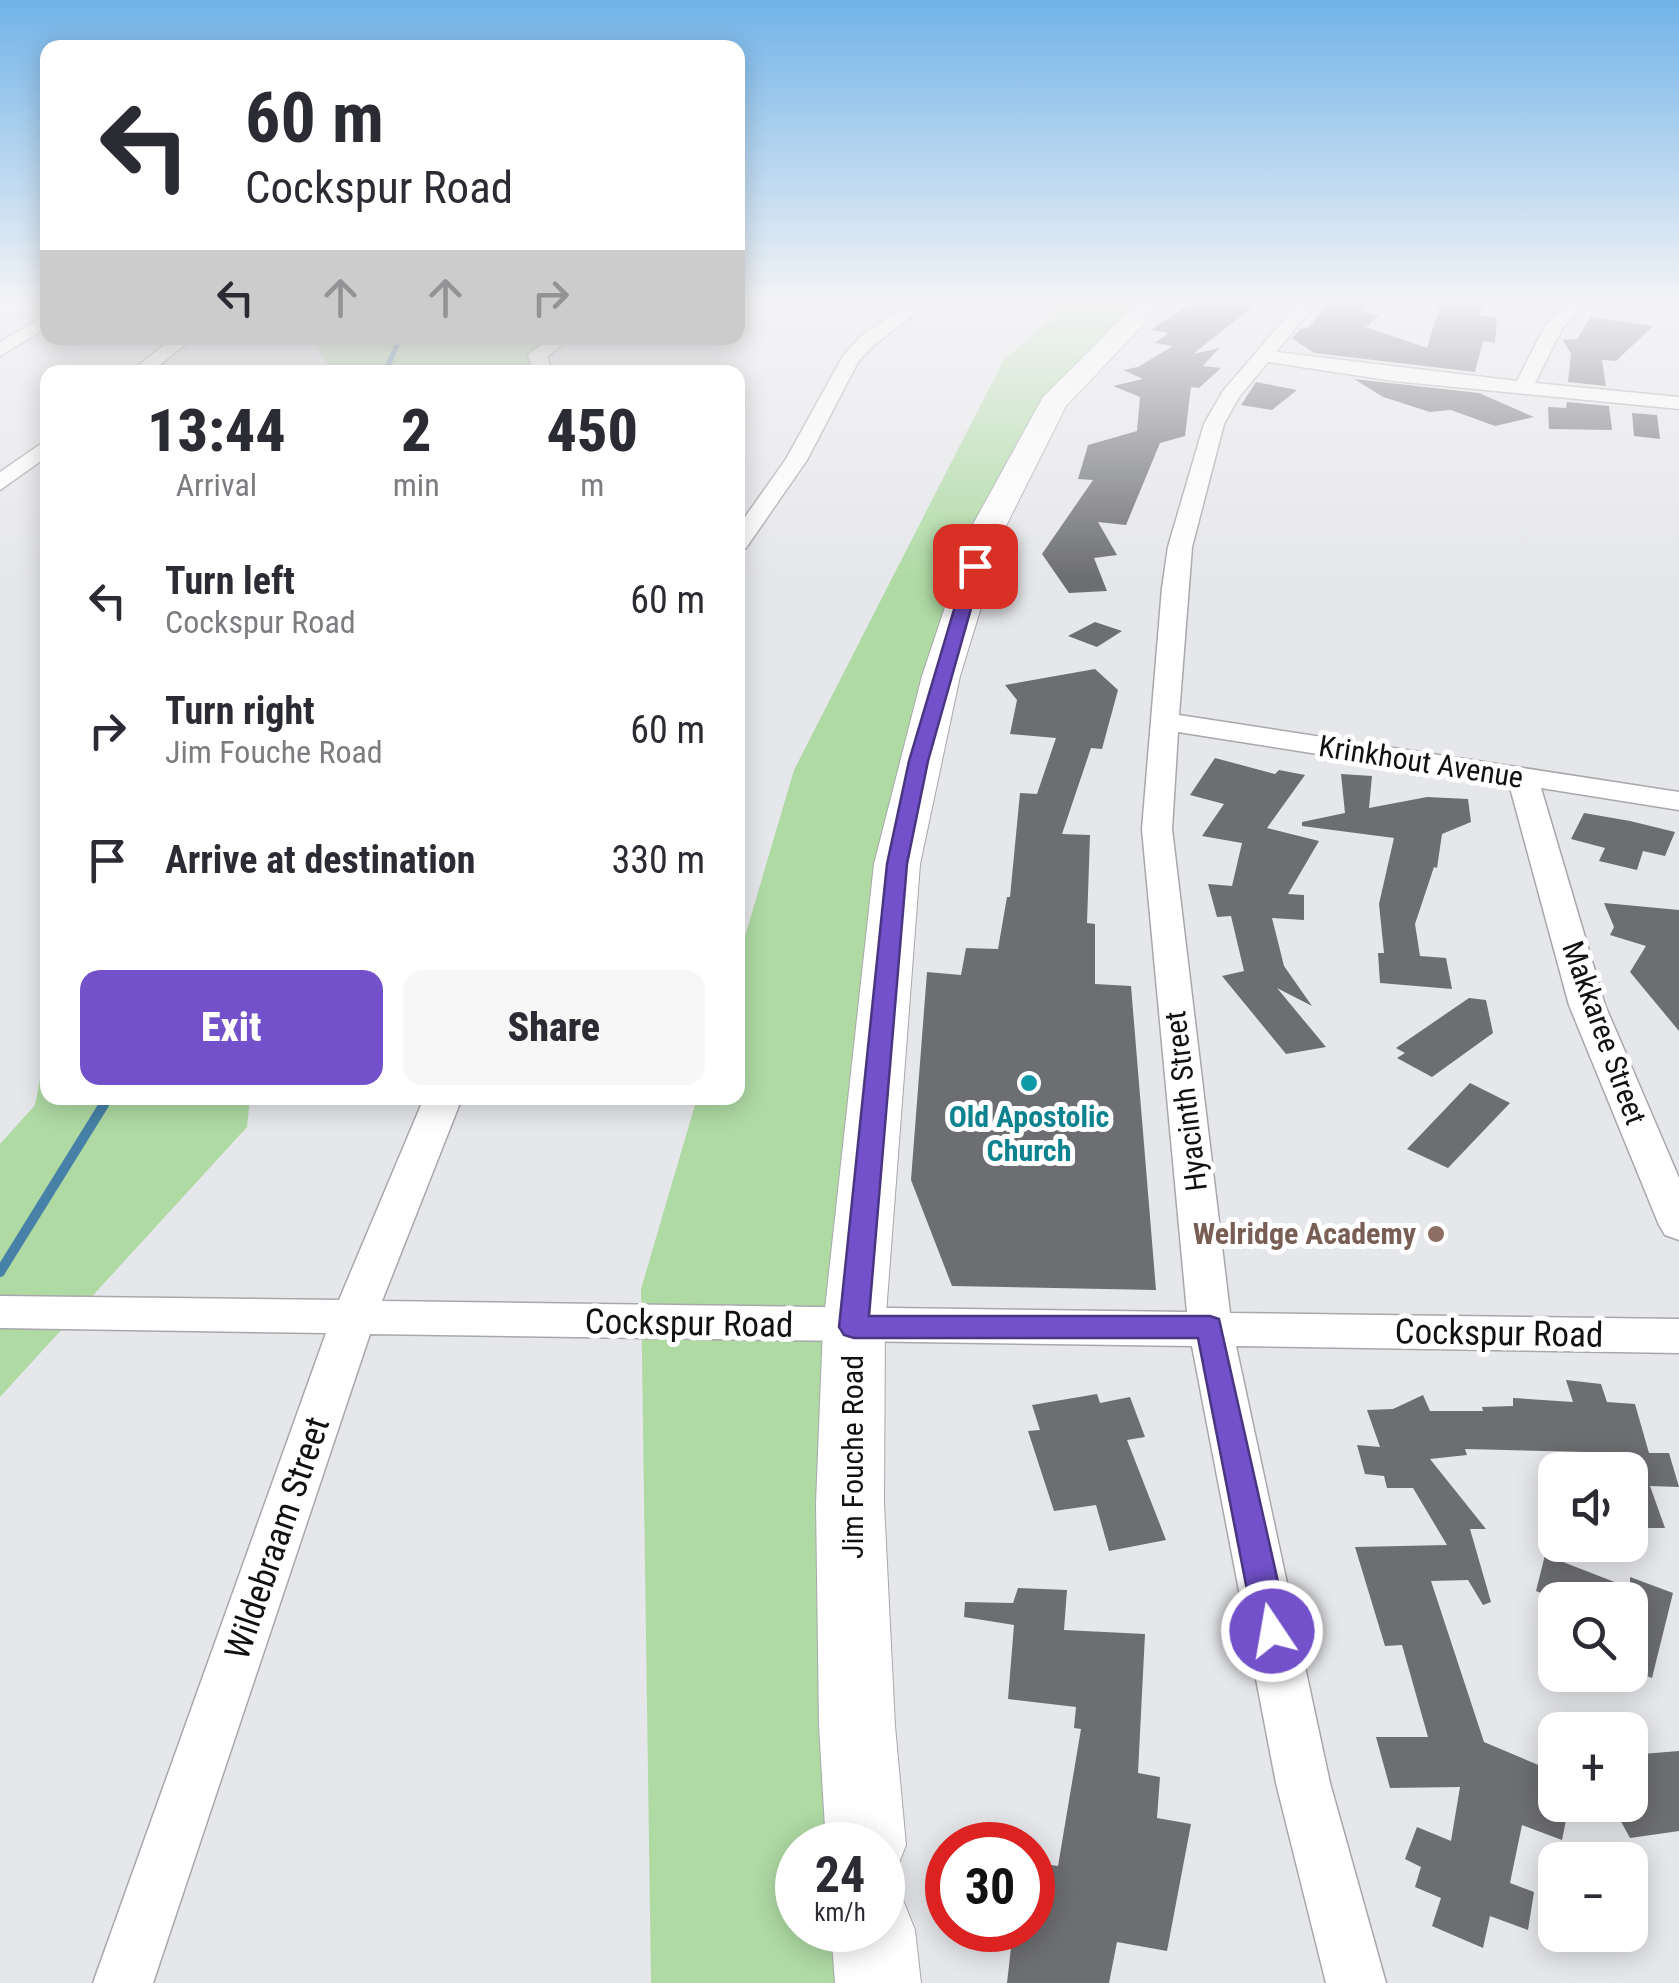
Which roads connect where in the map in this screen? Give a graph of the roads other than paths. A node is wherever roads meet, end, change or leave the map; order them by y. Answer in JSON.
{"nodes":[{"id":1,"x":832,"y":394,"type":"edge"},
{"id":2,"x":1060,"y":394,"type":"edge"},
{"id":3,"x":1234,"y":394,"type":"edge"},
{"id":4,"x":1584,"y":394,"type":"edge"},
{"id":5,"x":1679,"y":402,"type":"edge"},
{"id":6,"x":40,"y":451,"type":"edge"},
{"id":7,"x":0,"y":483,"type":"edge"},
{"id":8,"x":745,"y":528,"type":"edge"},
{"id":9,"x":1164,"y":720,"type":"junction"},
{"id":10,"x":1523,"y":779,"type":"junction"},
{"id":11,"x":1679,"y":801,"type":"edge"},
{"id":12,"x":440,"y":1105,"type":"edge"},
{"id":13,"x":1679,"y":1226,"type":"edge"},
{"id":14,"x":18,"y":1312,"type":"edge"},
{"id":15,"x":354,"y":1316,"type":"junction"},
{"id":16,"x":854,"y":1327,"type":"junction"},
{"id":17,"x":1210,"y":1327,"type":"junction"},
{"id":18,"x":1679,"y":1336,"type":"edge"},
{"id":19,"x":864,"y":1822,"type":"edge"},
{"id":20,"x":876,"y":1952,"type":"edge"},
{"id":21,"x":123,"y":1983,"type":"edge"},
{"id":22,"x":878,"y":1983,"type":"edge"},
{"id":23,"x":1356,"y":1983,"type":"edge"}],
"edges":[{"from":1,"to":8,"type":"street"},
{"from":2,"to":16,"type":"street","name":"Jim Fouche Road"},
{"from":3,"to":9,"type":"street","name":"Hyacinth Street"},
{"from":4,"to":5,"type":"street"},
{"from":6,"to":7,"type":"street"},
{"from":9,"to":10,"type":"street","name":"Krinkhout Avenue"},
{"from":9,"to":17,"type":"street","name":"Hyacinth Street"},
{"from":10,"to":11,"type":"street","name":"Krinkhout Avenue"},
{"from":10,"to":13,"type":"street","name":"Makkaree Street"},
{"from":12,"to":15,"type":"street","name":"Wildebraam Street"},
{"from":14,"to":15,"type":"street","name":"Cockspur Road"},
{"from":15,"to":16,"type":"street","name":"Cockspur Road"},
{"from":15,"to":21,"type":"street","name":"Wildebraam Street"},
{"from":16,"to":17,"type":"street","name":"Cockspur Road"},
{"from":16,"to":19,"type":"street","name":"Jim Fouche Road"},
{"from":17,"to":18,"type":"street","name":"Cockspur Road"},
{"from":17,"to":23,"type":"street","name":"Hyacinth Street"},
{"from":20,"to":22,"type":"street"}]}
